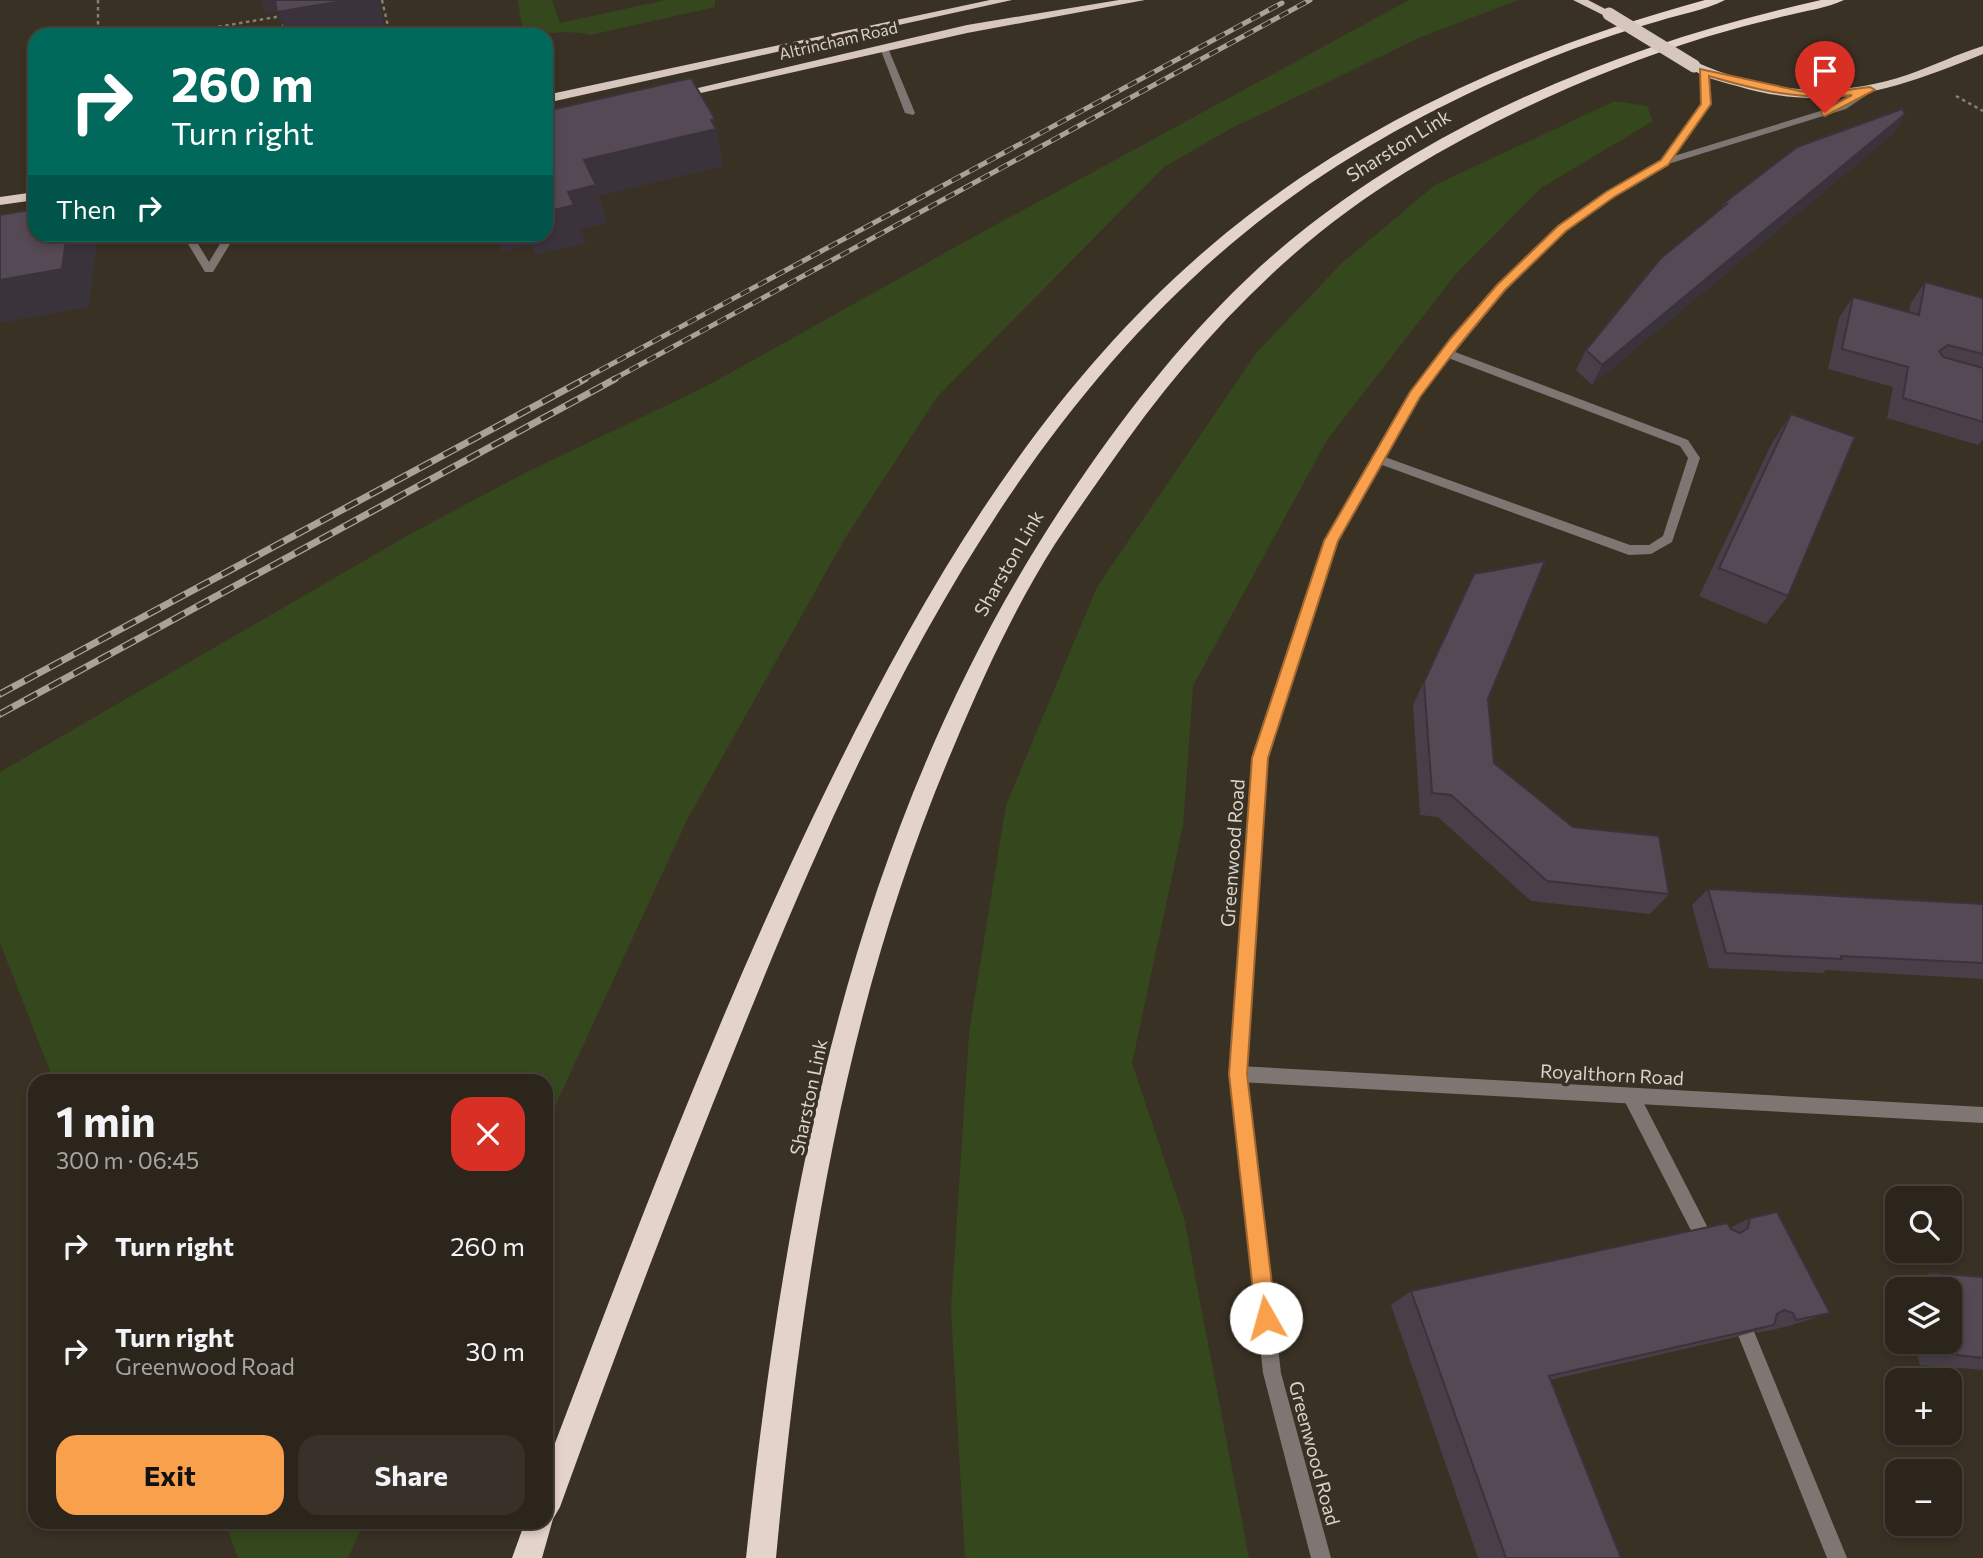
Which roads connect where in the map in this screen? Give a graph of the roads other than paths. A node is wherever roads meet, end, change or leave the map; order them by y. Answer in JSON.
{"nodes":[{"id":1,"x":1006,"y":0,"type":"edge"},
{"id":2,"x":1139,"y":0,"type":"edge"},
{"id":3,"x":1579,"y":0,"type":"edge"},
{"id":4,"x":1602,"y":0,"type":"edge"},
{"id":5,"x":1719,"y":0,"type":"edge"},
{"id":6,"x":1838,"y":0,"type":"edge"},
{"id":7,"x":1609,"y":14,"type":"junction"},
{"id":8,"x":884,"y":48,"type":"junction"},
{"id":9,"x":1983,"y":50,"type":"edge"},
{"id":10,"x":1699,"y":69,"type":"junction"},
{"id":11,"x":1870,"y":90,"type":"junction"},
{"id":12,"x":553,"y":97,"type":"edge"},
{"id":13,"x":661,"y":98,"type":"edge"},
{"id":14,"x":910,"y":113,"type":"dead end"},
{"id":15,"x":1665,"y":162,"type":"junction"},
{"id":16,"x":28,"y":196,"type":"edge"},
{"id":17,"x":0,"y":201,"type":"edge"},
{"id":18,"x":192,"y":242,"type":"edge"},
{"id":19,"x":226,"y":242,"type":"edge"},
{"id":20,"x":1447,"y":353,"type":"junction"},
{"id":21,"x":1378,"y":459,"type":"junction"},
{"id":22,"x":1238,"y":1074,"type":"junction"},
{"id":23,"x":1631,"y":1096,"type":"junction"},
{"id":24,"x":1983,"y":1115,"type":"edge"},
{"id":25,"x":1704,"y":1238,"type":"edge"},
{"id":26,"x":1747,"y":1335,"type":"edge"},
{"id":27,"x":553,"y":1488,"type":"edge"},
{"id":28,"x":537,"y":1529,"type":"edge"},
{"id":29,"x":527,"y":1558,"type":"edge"},
{"id":30,"x":761,"y":1558,"type":"edge"},
{"id":31,"x":1321,"y":1558,"type":"edge"},
{"id":32,"x":1837,"y":1558,"type":"edge"}],
"edges":[{"from":1,"to":12,"type":"highway","name":"Altrincham Road"},
{"from":2,"to":8,"type":"highway","name":"Altrincham Road"},
{"from":3,"to":7,"type":"highway"},
{"from":4,"to":7,"type":"highway"},
{"from":5,"to":27,"type":"highway","name":"Sharston Link"},
{"from":6,"to":30,"type":"highway","name":"Sharston Link"},
{"from":7,"to":10,"type":"highway","bridge":true},
{"from":8,"to":13,"type":"highway","name":"Altrincham Road"},
{"from":8,"to":14,"type":"street"},
{"from":9,"to":11,"type":"highway"},
{"from":10,"to":11,"type":"highway"},
{"from":10,"to":15,"type":"street","name":"Greenwood Road"},
{"from":11,"to":15,"type":"street","name":"Greenwood Road"},
{"from":15,"to":20,"type":"street","name":"Greenwood Road"},
{"from":16,"to":17,"type":"highway"},
{"from":18,"to":19,"type":"street"},
{"from":20,"to":21,"type":"street","name":"Greenwood Road"},
{"from":20,"to":21,"type":"street"},
{"from":21,"to":22,"type":"street","name":"Greenwood Road"},
{"from":22,"to":23,"type":"street","name":"Royalthorn Road"},
{"from":22,"to":31,"type":"street","name":"Greenwood Road"},
{"from":23,"to":24,"type":"street","name":"Royalthorn Road"},
{"from":23,"to":25,"type":"street"},
{"from":26,"to":32,"type":"street"},
{"from":28,"to":29,"type":"highway"}]}
